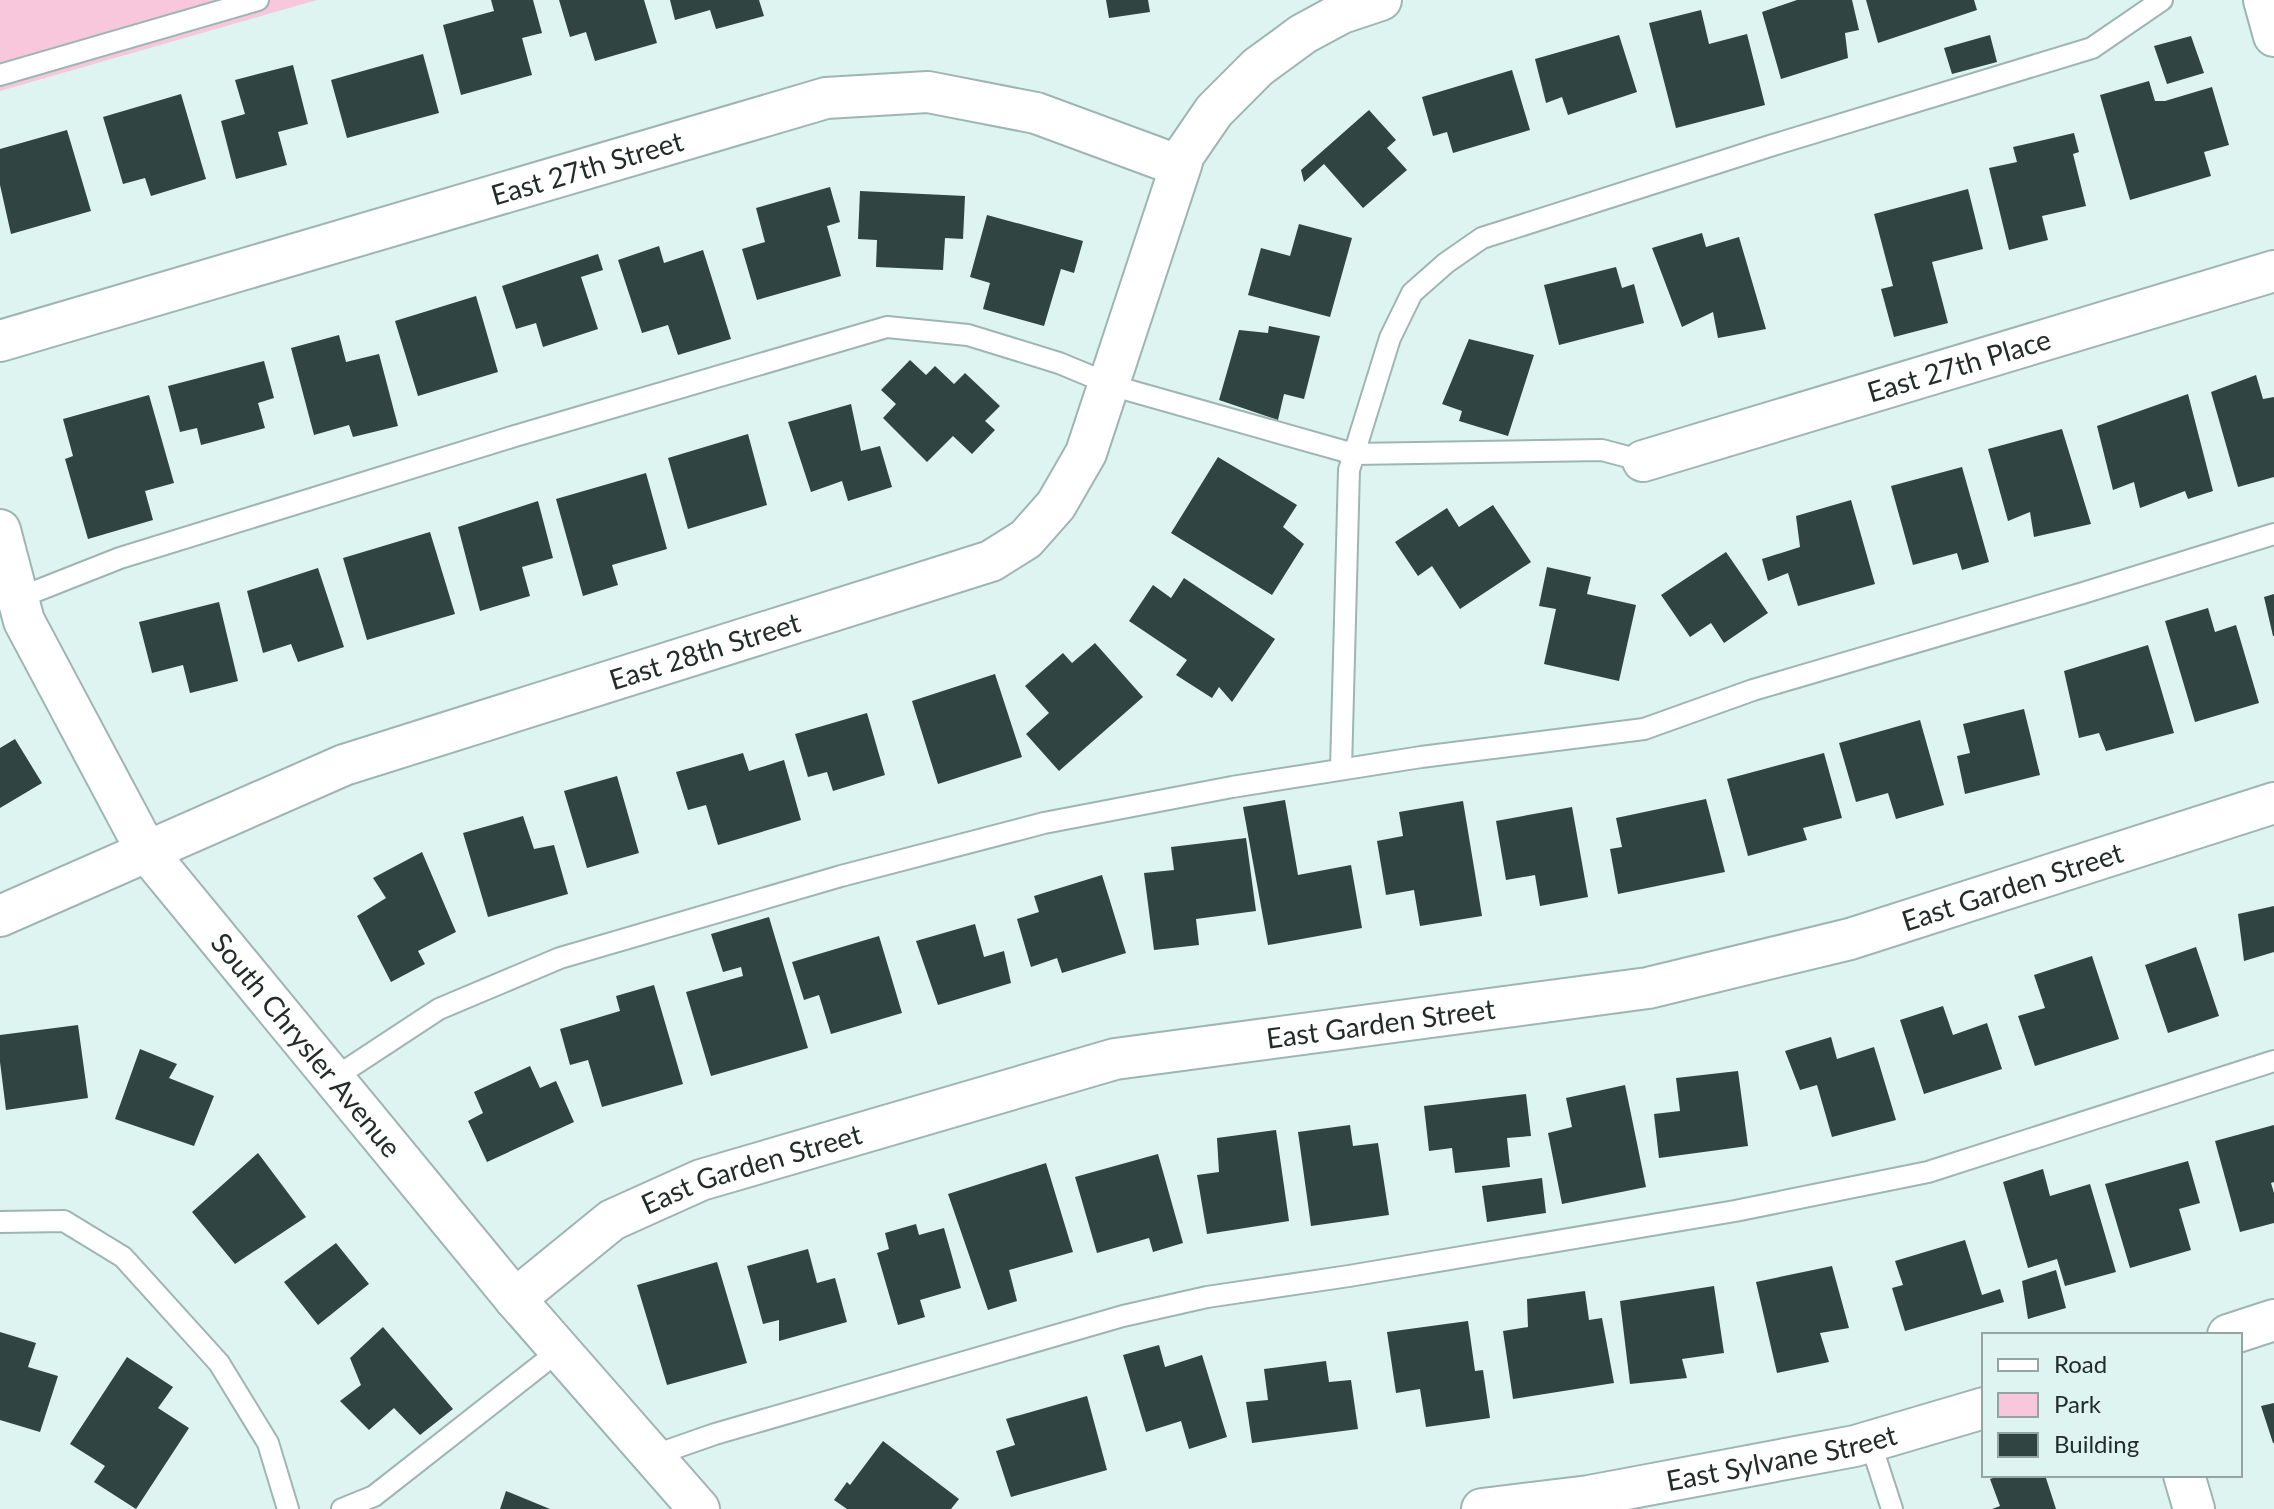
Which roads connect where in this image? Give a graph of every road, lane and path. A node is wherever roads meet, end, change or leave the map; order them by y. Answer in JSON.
{"nodes":[{"id":1,"x":258,"y":0,"type":"edge"},
{"id":2,"x":1381,"y":0,"type":"edge"},
{"id":3,"x":2162,"y":0,"type":"edge"},
{"id":4,"x":2264,"y":0,"type":"edge"},
{"id":5,"x":2274,"y":36,"type":"edge"},
{"id":6,"x":0,"y":75,"type":"edge"},
{"id":7,"x":1180,"y":163,"type":"junction"},
{"id":8,"x":2274,"y":271,"type":"edge"},
{"id":9,"x":0,"y":341,"type":"edge"},
{"id":10,"x":1109,"y":383,"type":"junction"},
{"id":11,"x":1354,"y":454,"type":"junction"},
{"id":12,"x":1643,"y":461,"type":"joint"},
{"id":13,"x":0,"y":530,"type":"edge"},
{"id":14,"x":2274,"y":534,"type":"edge"},
{"id":15,"x":9,"y":602,"type":"edge"},
{"id":16,"x":1341,"y":769,"type":"junction"},
{"id":17,"x":2274,"y":803,"type":"edge"},
{"id":18,"x":147,"y":852,"type":"junction"},
{"id":19,"x":0,"y":916,"type":"edge"},
{"id":20,"x":2274,"y":1061,"type":"edge"},
{"id":21,"x":334,"y":1078,"type":"junction"},
{"id":22,"x":0,"y":1222,"type":"edge"},
{"id":23,"x":515,"y":1299,"type":"junction"},
{"id":24,"x":2274,"y":1320,"type":"edge"},
{"id":25,"x":2234,"y":1333,"type":"edge"},
{"id":26,"x":560,"y":1350,"type":"junction"},
{"id":27,"x":1982,"y":1409,"type":"edge"},
{"id":28,"x":1870,"y":1441,"type":"junction"},
{"id":29,"x":652,"y":1456,"type":"junction"},
{"id":30,"x":2185,"y":1477,"type":"edge"},
{"id":31,"x":1591,"y":1502,"type":"edge"},
{"id":32,"x":288,"y":1509,"type":"edge"},
{"id":33,"x":342,"y":1509,"type":"edge"},
{"id":34,"x":699,"y":1509,"type":"edge"},
{"id":35,"x":1482,"y":1509,"type":"edge"},
{"id":36,"x":1892,"y":1509,"type":"edge"},
{"id":37,"x":2194,"y":1509,"type":"edge"}],
"edges":[{"from":1,"to":6,"type":"lane"},
{"from":2,"to":7,"type":"street","name":"East 28th Street"},
{"from":3,"to":11,"type":"lane"},
{"from":4,"to":5,"type":"street"},
{"from":7,"to":9,"type":"street","name":"East 27th Street"},
{"from":7,"to":10,"type":"street","name":"East 28th Street"},
{"from":8,"to":12,"type":"street","name":"East 27th Place"},
{"from":10,"to":11,"type":"lane"},
{"from":10,"to":15,"type":"lane"},
{"from":10,"to":18,"type":"street","name":"East 28th Street"},
{"from":11,"to":12,"type":"lane"},
{"from":11,"to":16,"type":"lane"},
{"from":13,"to":15,"type":"street","name":"South Chrysler Avenue"},
{"from":14,"to":16,"type":"lane"},
{"from":15,"to":18,"type":"street","name":"South Chrysler Avenue"},
{"from":16,"to":21,"type":"lane"},
{"from":17,"to":23,"type":"street","name":"East Garden Street"},
{"from":18,"to":19,"type":"street","name":"East 28th Street"},
{"from":18,"to":21,"type":"street","name":"South Chrysler Avenue"},
{"from":20,"to":29,"type":"lane"},
{"from":21,"to":23,"type":"street","name":"South Chrysler Avenue"},
{"from":22,"to":32,"type":"lane"},
{"from":23,"to":26,"type":"street","name":"South Chrysler Avenue"},
{"from":24,"to":25,"type":"street"},
{"from":26,"to":29,"type":"street","name":"South Chrysler Avenue"},
{"from":26,"to":33,"type":"lane"},
{"from":27,"to":28,"type":"street","name":"East Sylvane Street"},
{"from":28,"to":31,"type":"street","name":"East Sylvane Street"},
{"from":28,"to":36,"type":"lane"},
{"from":29,"to":34,"type":"street","name":"South Chrysler Avenue"},
{"from":30,"to":37,"type":"street"},
{"from":31,"to":35,"type":"street","name":"East Sylvane Street"}]}
